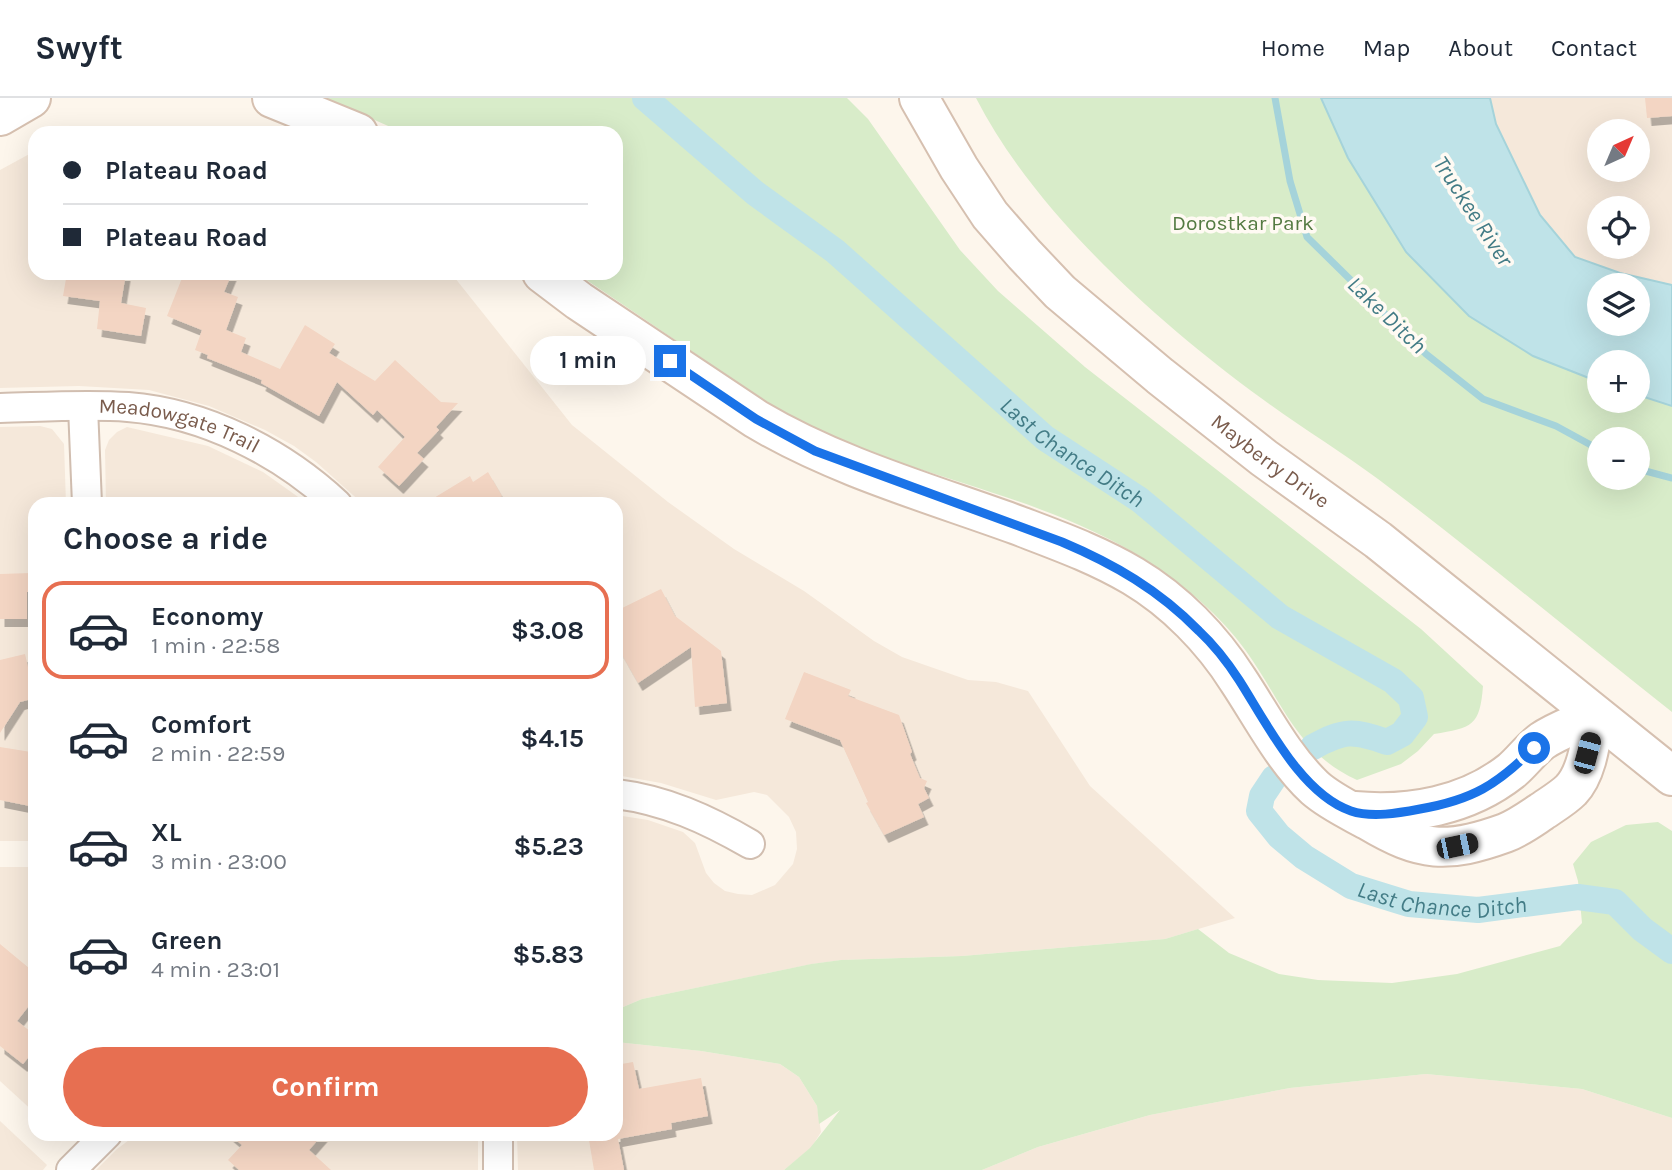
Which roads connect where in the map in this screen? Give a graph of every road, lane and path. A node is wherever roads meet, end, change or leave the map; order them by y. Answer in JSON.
{"nodes":[{"id":1,"x":32,"y":98,"type":"edge"},
{"id":2,"x":272,"y":98,"type":"edge"},
{"id":3,"x":919,"y":98,"type":"edge"},
{"id":4,"x":0,"y":116,"type":"edge"},
{"id":5,"x":341,"y":126,"type":"edge"},
{"id":6,"x":551,"y":280,"type":"edge"},
{"id":7,"x":83,"y":407,"type":"junction"},
{"id":8,"x":0,"y":408,"type":"edge"},
{"id":9,"x":87,"y":497,"type":"edge"},
{"id":10,"x":328,"y":497,"type":"edge"},
{"id":11,"x":1595,"y":715,"type":"junction"},
{"id":12,"x":1672,"y":776,"type":"edge"},
{"id":13,"x":623,"y":795,"type":"edge"},
{"id":14,"x":1352,"y":811,"type":"junction"},
{"id":15,"x":750,"y":844,"type":"dead end"},
{"id":16,"x":100,"y":1141,"type":"edge"},
{"id":17,"x":498,"y":1141,"type":"edge"},
{"id":18,"x":71,"y":1170,"type":"edge"},
{"id":19,"x":498,"y":1170,"type":"edge"}],
"edges":[{"from":1,"to":4,"type":"street"},
{"from":2,"to":5,"type":"street"},
{"from":3,"to":11,"type":"street","name":"Mayberry Drive"},
{"from":6,"to":14,"type":"street"},
{"from":7,"to":8,"type":"street","name":"Meadowgate Trail"},
{"from":7,"to":9,"type":"street"},
{"from":7,"to":10,"type":"street","name":"Meadowgate Trail"},
{"from":11,"to":12,"type":"street","name":"Mayberry Drive"},
{"from":11,"to":14,"type":"street"},
{"from":11,"to":14,"type":"street"},
{"from":13,"to":15,"type":"street"},
{"from":16,"to":18,"type":"street"},
{"from":17,"to":19,"type":"street"}]}
